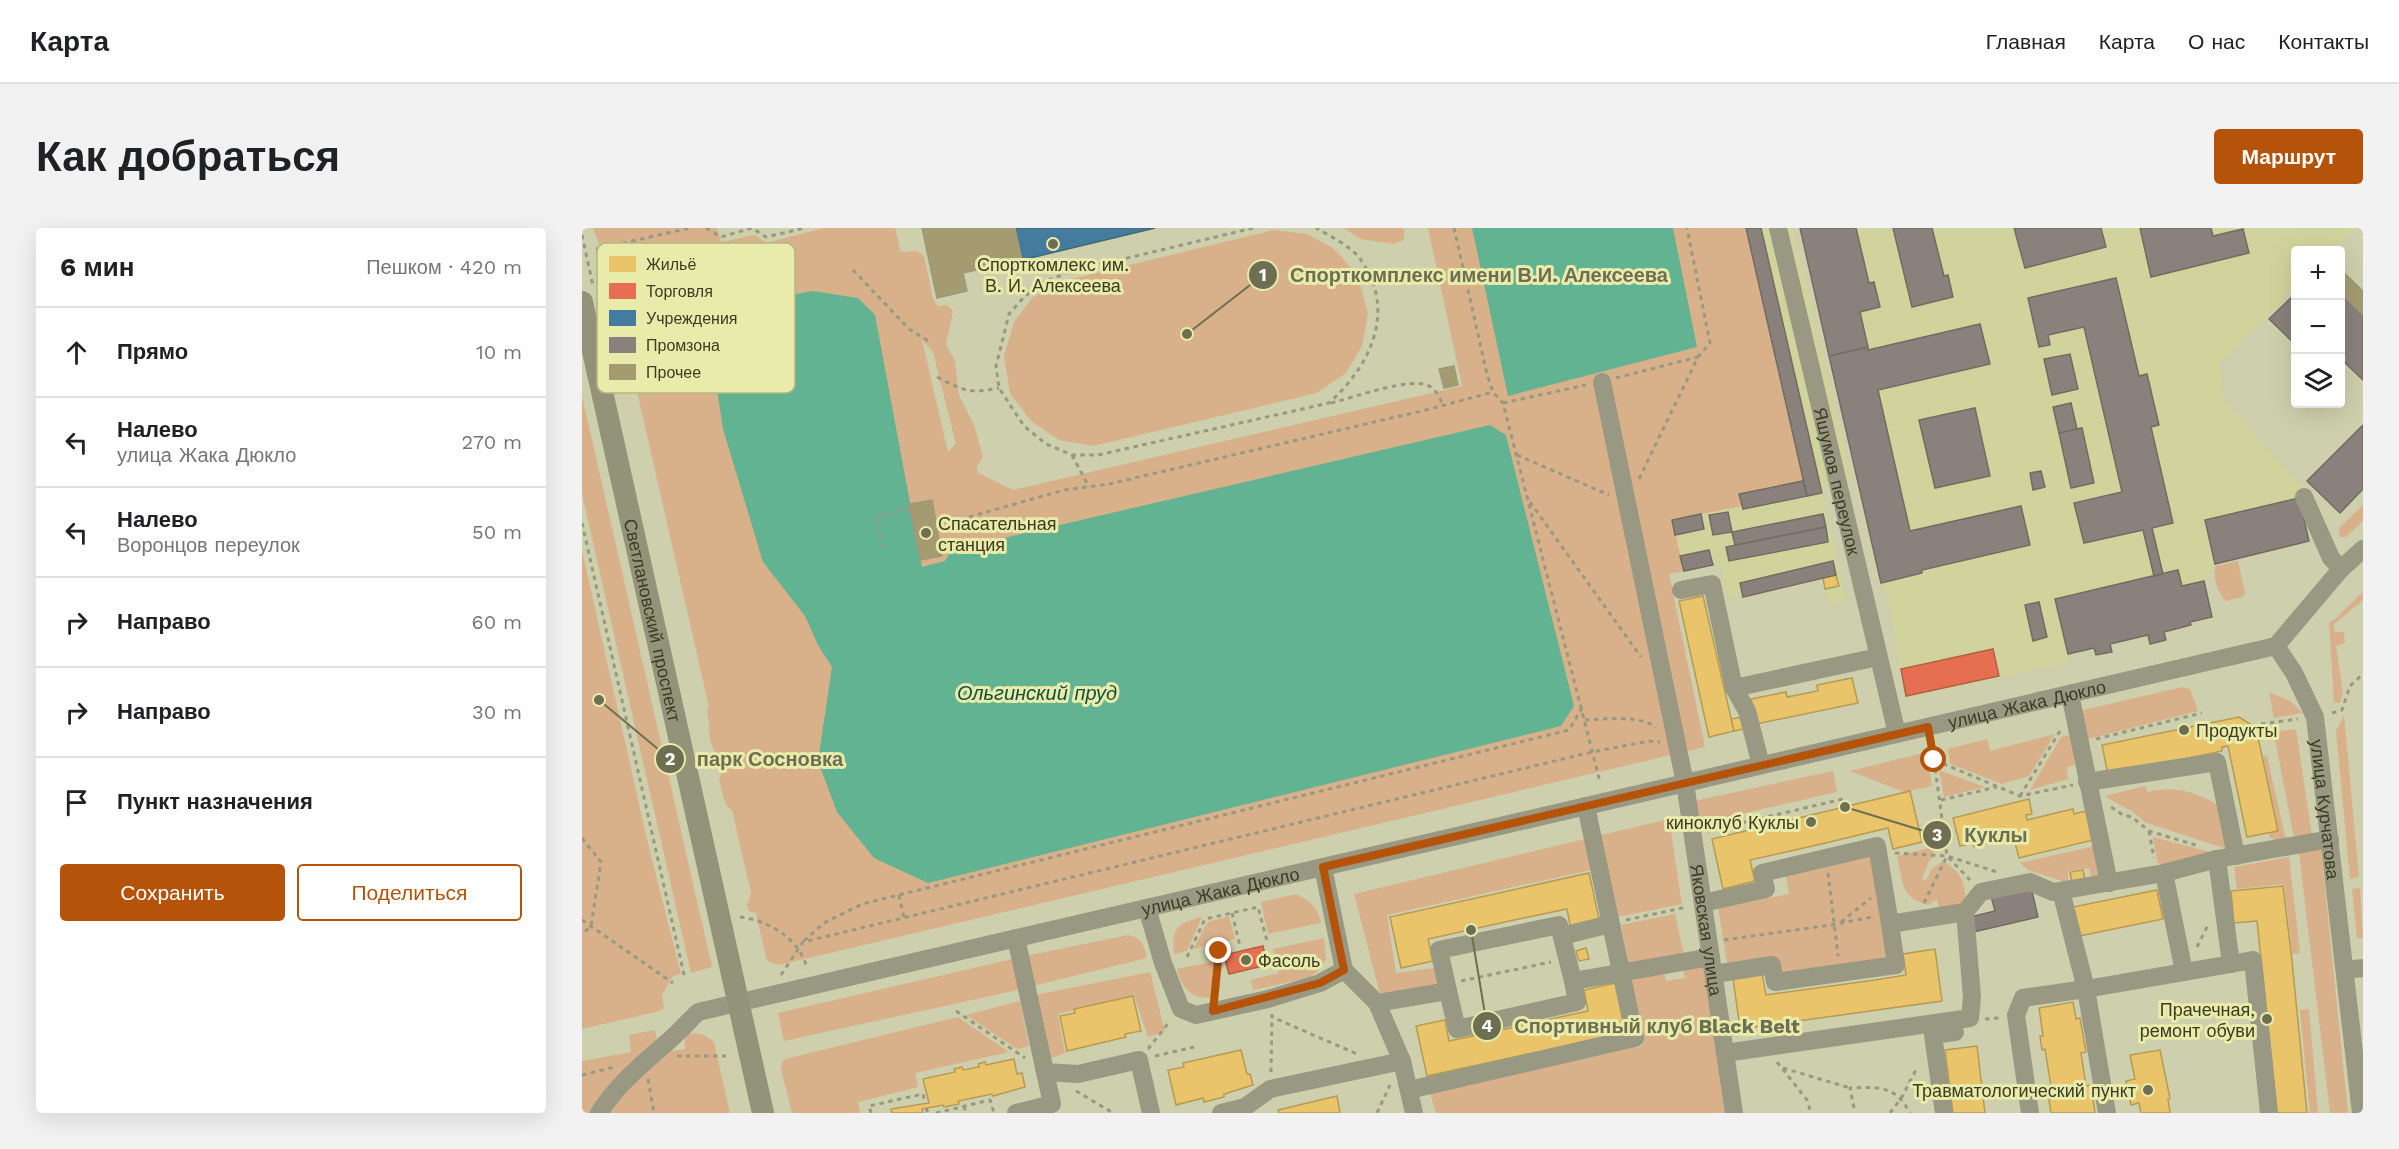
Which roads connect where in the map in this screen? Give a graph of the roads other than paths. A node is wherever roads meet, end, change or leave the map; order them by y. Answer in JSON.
{"nodes":[{"id":1,"x":1778,"y":228,"type":"edge"},
{"id":2,"x":582,"y":302,"type":"edge"},
{"id":3,"x":597,"y":372,"type":"edge"},
{"id":4,"x":582,"y":373,"type":"edge"},
{"id":5,"x":1602,"y":382,"type":"dead end"},
{"id":6,"x":601,"y":393,"type":"edge"},
{"id":7,"x":2304,"y":497,"type":"dead end"},
{"id":8,"x":2363,"y":549,"type":"edge"},
{"id":9,"x":2341,"y":569,"type":"junction"},
{"id":10,"x":1681,"y":590,"type":"dead end"},
{"id":11,"x":2276,"y":646,"type":"junction"},
{"id":12,"x":1878,"y":657,"type":"junction"},
{"id":13,"x":1734,"y":688,"type":"junction"},
{"id":14,"x":2072,"y":701,"type":"junction"},
{"id":15,"x":1897,"y":734,"type":"junction"},
{"id":16,"x":1761,"y":765,"type":"junction"},
{"id":17,"x":2088,"y":782,"type":"junction"},
{"id":18,"x":1685,"y":783,"type":"junction"},
{"id":19,"x":1586,"y":806,"type":"junction"},
{"id":20,"x":2330,"y":839,"type":"junction"},
{"id":21,"x":2210,"y":853,"type":"junction"},
{"id":22,"x":2235,"y":856,"type":"junction"},
{"id":23,"x":1323,"y":867,"type":"junction"},
{"id":24,"x":2164,"y":873,"type":"junction"},
{"id":25,"x":2109,"y":883,"type":"junction"},
{"id":26,"x":2061,"y":891,"type":"junction"},
{"id":27,"x":1703,"y":903,"type":"junction"},
{"id":28,"x":1147,"y":908,"type":"junction"},
{"id":29,"x":1965,"y":912,"type":"junction"},
{"id":30,"x":1889,"y":919,"type":"junction"},
{"id":31,"x":1610,"y":924,"type":"junction"},
{"id":32,"x":1562,"y":936,"type":"junction"},
{"id":33,"x":1016,"y":938,"type":"junction"},
{"id":34,"x":1711,"y":958,"type":"junction"},
{"id":35,"x":2231,"y":963,"type":"junction"},
{"id":36,"x":2354,"y":969,"type":"edge"},
{"id":37,"x":1344,"y":970,"type":"junction"},
{"id":38,"x":1621,"y":972,"type":"junction"},
{"id":39,"x":2184,"y":972,"type":"junction"},
{"id":40,"x":1573,"y":981,"type":"junction"},
{"id":41,"x":1448,"y":988,"type":"junction"},
{"id":42,"x":2086,"y":989,"type":"junction"},
{"id":43,"x":1377,"y":1003,"type":"junction"},
{"id":44,"x":732,"y":1004,"type":"junction"},
{"id":45,"x":1970,"y":1018,"type":"junction"},
{"id":46,"x":1725,"y":1053,"type":"junction"},
{"id":47,"x":1402,"y":1061,"type":"junction"},
{"id":48,"x":1046,"y":1072,"type":"junction"},
{"id":49,"x":1409,"y":1089,"type":"junction"},
{"id":50,"x":1053,"y":1108,"type":"edge"},
{"id":51,"x":599,"y":1113,"type":"edge"},
{"id":52,"x":748,"y":1113,"type":"edge"},
{"id":53,"x":763,"y":1113,"type":"edge"},
{"id":54,"x":1016,"y":1113,"type":"edge"},
{"id":55,"x":1151,"y":1113,"type":"edge"},
{"id":56,"x":1221,"y":1113,"type":"edge"},
{"id":57,"x":1414,"y":1113,"type":"edge"},
{"id":58,"x":1734,"y":1113,"type":"edge"},
{"id":59,"x":1944,"y":1113,"type":"edge"},
{"id":60,"x":2030,"y":1113,"type":"edge"},
{"id":61,"x":2107,"y":1113,"type":"edge"},
{"id":62,"x":2269,"y":1113,"type":"edge"},
{"id":63,"x":2361,"y":1113,"type":"edge"}],
"edges":[{"from":1,"to":12,"type":"street","name":"Яшумов переулок"},
{"from":2,"to":3,"type":"main road","name":"Светлановский проспект"},
{"from":4,"to":44,"type":"main road","name":"Светлановский проспект"},
{"from":5,"to":18,"type":"street","name":"Яковская улица"},
{"from":6,"to":44,"type":"main road","name":"Светлановский проспект"},
{"from":7,"to":9,"type":"street"},
{"from":8,"to":9,"type":"street"},
{"from":9,"to":11,"type":"street"},
{"from":10,"to":13,"type":"street"},
{"from":11,"to":14,"type":"street","name":"улица Жака Дюкло"},
{"from":11,"to":20,"type":"street","name":"улица Курчатова"},
{"from":12,"to":13,"type":"street"},
{"from":12,"to":15,"type":"street","name":"Яшумов переулок"},
{"from":13,"to":16,"type":"street"},
{"from":14,"to":15,"type":"street","name":"улица Жака Дюкло"},
{"from":14,"to":17,"type":"street"},
{"from":15,"to":16,"type":"street","name":"улица Жака Дюкло"},
{"from":16,"to":18,"type":"street","name":"улица Жака Дюкло"},
{"from":17,"to":22,"type":"street"},
{"from":17,"to":25,"type":"street"},
{"from":18,"to":19,"type":"street","name":"улица Жака Дюкло"},
{"from":18,"to":27,"type":"street","name":"Яковская улица"},
{"from":19,"to":23,"type":"street","name":"улица Жака Дюкло"},
{"from":19,"to":31,"type":"street"},
{"from":20,"to":22,"type":"street"},
{"from":20,"to":36,"type":"street","name":"улица Курчатова"},
{"from":21,"to":22,"type":"street"},
{"from":21,"to":24,"type":"street"},
{"from":21,"to":35,"type":"street"},
{"from":23,"to":28,"type":"street","name":"улица Жака Дюкло"},
{"from":23,"to":37,"type":"street"},
{"from":24,"to":25,"type":"street"},
{"from":24,"to":39,"type":"street"},
{"from":25,"to":26,"type":"street"},
{"from":26,"to":29,"type":"street"},
{"from":26,"to":42,"type":"street"},
{"from":27,"to":30,"type":"street"},
{"from":27,"to":34,"type":"street","name":"Яковская улица"},
{"from":28,"to":33,"type":"street","name":"улица Жака Дюкло"},
{"from":28,"to":37,"type":"street"},
{"from":29,"to":30,"type":"street"},
{"from":29,"to":45,"type":"street"},
{"from":30,"to":34,"type":"street"},
{"from":31,"to":32,"type":"street"},
{"from":31,"to":38,"type":"street"},
{"from":32,"to":40,"type":"street"},
{"from":32,"to":41,"type":"street"},
{"from":33,"to":44,"type":"street","name":"улица Жака Дюкло"},
{"from":33,"to":48,"type":"street"},
{"from":34,"to":38,"type":"street"},
{"from":34,"to":46,"type":"street","name":"Яковская улица"},
{"from":35,"to":39,"type":"street"},
{"from":35,"to":62,"type":"street"},
{"from":36,"to":63,"type":"street","name":"улица Курчатова"},
{"from":37,"to":43,"type":"street"},
{"from":38,"to":40,"type":"street"},
{"from":38,"to":49,"type":"street"},
{"from":39,"to":42,"type":"street"},
{"from":40,"to":41,"type":"street"},
{"from":41,"to":43,"type":"street"},
{"from":42,"to":60,"type":"street"},
{"from":42,"to":61,"type":"street"},
{"from":43,"to":47,"type":"street"},
{"from":44,"to":51,"type":"street","name":"улица Жака Дюкло"},
{"from":44,"to":52,"type":"main road","name":"Светлановский проспект"},
{"from":44,"to":53,"type":"main road","name":"Светлановский проспект"},
{"from":45,"to":46,"type":"street"},
{"from":45,"to":59,"type":"street"},
{"from":46,"to":58,"type":"street","name":"Яковская улица"},
{"from":47,"to":49,"type":"street"},
{"from":47,"to":56,"type":"street"},
{"from":48,"to":50,"type":"street"},
{"from":48,"to":55,"type":"street"},
{"from":49,"to":57,"type":"street"},
{"from":50,"to":54,"type":"street"}]}
